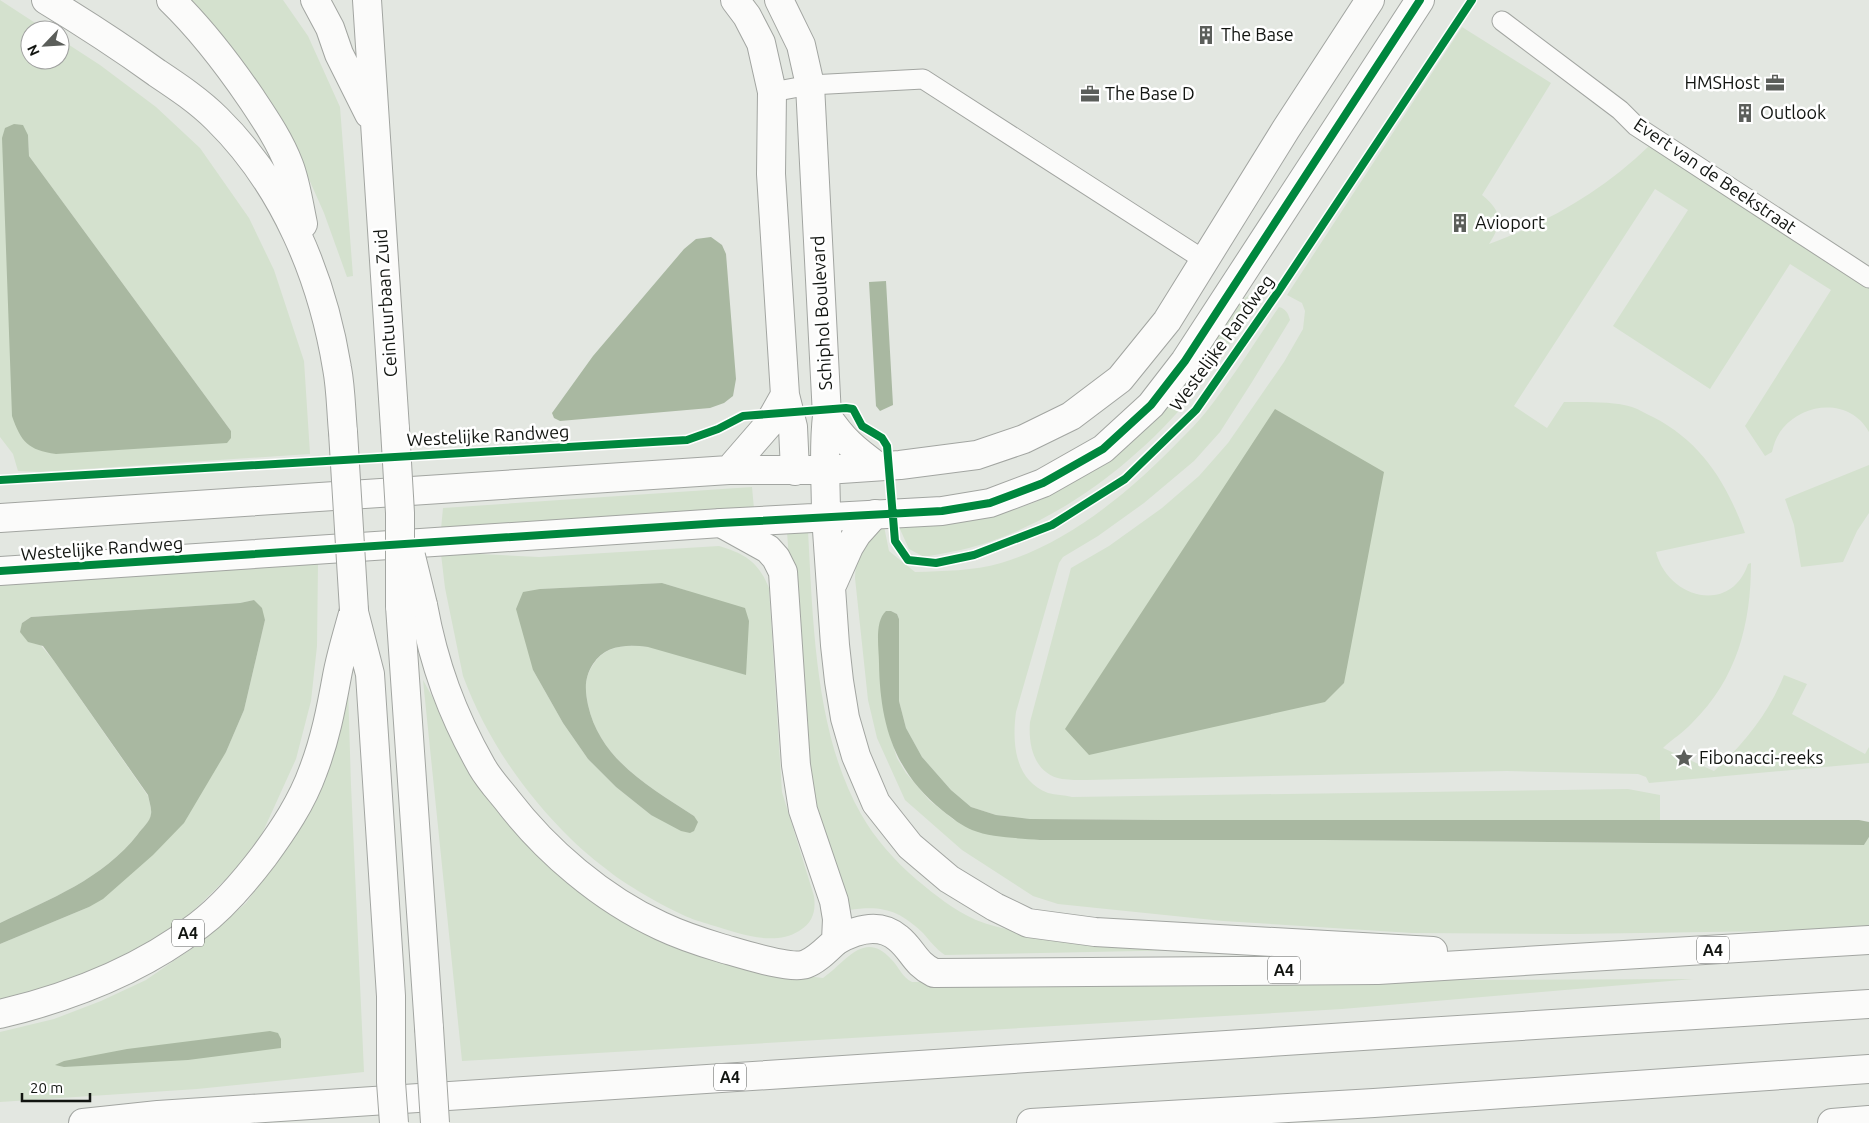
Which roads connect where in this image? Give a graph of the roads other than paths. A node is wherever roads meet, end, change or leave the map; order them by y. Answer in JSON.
{"nodes":[{"id":1,"x":46,"y":0,"type":"edge"},
{"id":2,"x":171,"y":0,"type":"edge"},
{"id":3,"x":315,"y":0,"type":"edge"},
{"id":4,"x":367,"y":0,"type":"edge"},
{"id":5,"x":735,"y":0,"type":"edge"},
{"id":6,"x":779,"y":0,"type":"edge"},
{"id":7,"x":1370,"y":0,"type":"edge"},
{"id":8,"x":1420,"y":0,"type":"edge"},
{"id":9,"x":1502,"y":21,"type":"dead end"},
{"id":10,"x":810,"y":85,"type":"junction"},
{"id":11,"x":772,"y":92,"type":"junction"},
{"id":12,"x":374,"y":124,"type":"junction"},
{"id":13,"x":1204,"y":260,"type":"junction"},
{"id":14,"x":1869,"y":278,"type":"edge"},
{"id":15,"x":317,"y":287,"type":"junction"},
{"id":16,"x":785,"y":395,"type":"junction"},
{"id":17,"x":827,"y":416,"type":"junction"},
{"id":18,"x":876,"y":466,"type":"junction"},
{"id":19,"x":729,"y":470,"type":"junction"},
{"id":20,"x":826,"y":470,"type":"junction"},
{"id":21,"x":795,"y":471,"type":"junction"},
{"id":22,"x":874,"y":514,"type":"junction"},
{"id":23,"x":826,"y":516,"type":"junction"},
{"id":24,"x":0,"y":518,"type":"edge"},
{"id":25,"x":722,"y":523,"type":"junction"},
{"id":26,"x":0,"y":571,"type":"edge"},
{"id":27,"x":831,"y":587,"type":"junction"},
{"id":28,"x":412,"y":605,"type":"junction"},
{"id":29,"x":354,"y":610,"type":"junction"},
{"id":30,"x":1869,"y":940,"type":"edge"},
{"id":31,"x":836,"y":941,"type":"junction"},
{"id":32,"x":1558,"y":958,"type":"junction"},
{"id":33,"x":1869,"y":1004,"type":"edge"},
{"id":34,"x":0,"y":1014,"type":"edge"},
{"id":35,"x":1869,"y":1069,"type":"edge"},
{"id":36,"x":1869,"y":1120,"type":"edge"},
{"id":37,"x":82,"y":1123,"type":"edge"},
{"id":38,"x":394,"y":1123,"type":"edge"},
{"id":39,"x":435,"y":1123,"type":"edge"},
{"id":40,"x":1031,"y":1123,"type":"edge"},
{"id":41,"x":1832,"y":1123,"type":"edge"}],
"edges":[{"from":1,"to":15,"type":"main road"},
{"from":2,"to":15,"type":"main road"},
{"from":3,"to":12,"type":"main road"},
{"from":4,"to":12,"type":"main road","name":"Ceintuurbaan Zuid"},
{"from":5,"to":11,"type":"main road"},
{"from":6,"to":10,"type":"main road","name":"Schiphol Boulevard"},
{"from":7,"to":13,"type":"main road"},
{"from":8,"to":22,"type":"main road","name":"Westelijke Randweg"},
{"from":9,"to":14,"type":"street","name":"Evert van de Beekstraat"},
{"from":10,"to":11,"type":"street"},
{"from":10,"to":13,"type":"street"},
{"from":10,"to":17,"type":"main road","name":"Schiphol Boulevard"},
{"from":11,"to":16,"type":"main road"},
{"from":12,"to":28,"type":"main road","name":"Ceintuurbaan Zuid","bridge":true},
{"from":13,"to":18,"type":"main road"},
{"from":15,"to":29,"type":"main road","bridge":true},
{"from":16,"to":19,"type":"main road"},
{"from":16,"to":21,"type":"main road"},
{"from":17,"to":18,"type":"main road"},
{"from":17,"to":20,"type":"main road","name":"Schiphol Boulevard"},
{"from":18,"to":20,"type":"main road"},
{"from":19,"to":21,"type":"main road"},
{"from":19,"to":24,"type":"main road"},
{"from":20,"to":21,"type":"main road"},
{"from":20,"to":23,"type":"main road","name":"Schiphol Boulevard"},
{"from":21,"to":23,"type":"main road"},
{"from":22,"to":23,"type":"main road","name":"Westelijke Randweg"},
{"from":22,"to":27,"type":"main road","number":"A4"},
{"from":23,"to":25,"type":"main road","name":"Westelijke Randweg"},
{"from":23,"to":27,"type":"main road","number":"A4"},
{"from":25,"to":26,"type":"main road","name":"Westelijke Randweg"},
{"from":25,"to":31,"type":"main road"},
{"from":27,"to":32,"type":"main road","number":"A4"},
{"from":28,"to":31,"type":"main road"},
{"from":28,"to":39,"type":"main road","bridge":true},
{"from":29,"to":34,"type":"main road","number":"A4"},
{"from":29,"to":38,"type":"main road","bridge":true},
{"from":30,"to":32,"type":"main road","number":"A4"},
{"from":31,"to":32,"type":"main road","number":"A4"},
{"from":33,"to":37,"type":"main road","number":"A4"},
{"from":35,"to":40,"type":"main road"},
{"from":36,"to":41,"type":"main road"}]}
